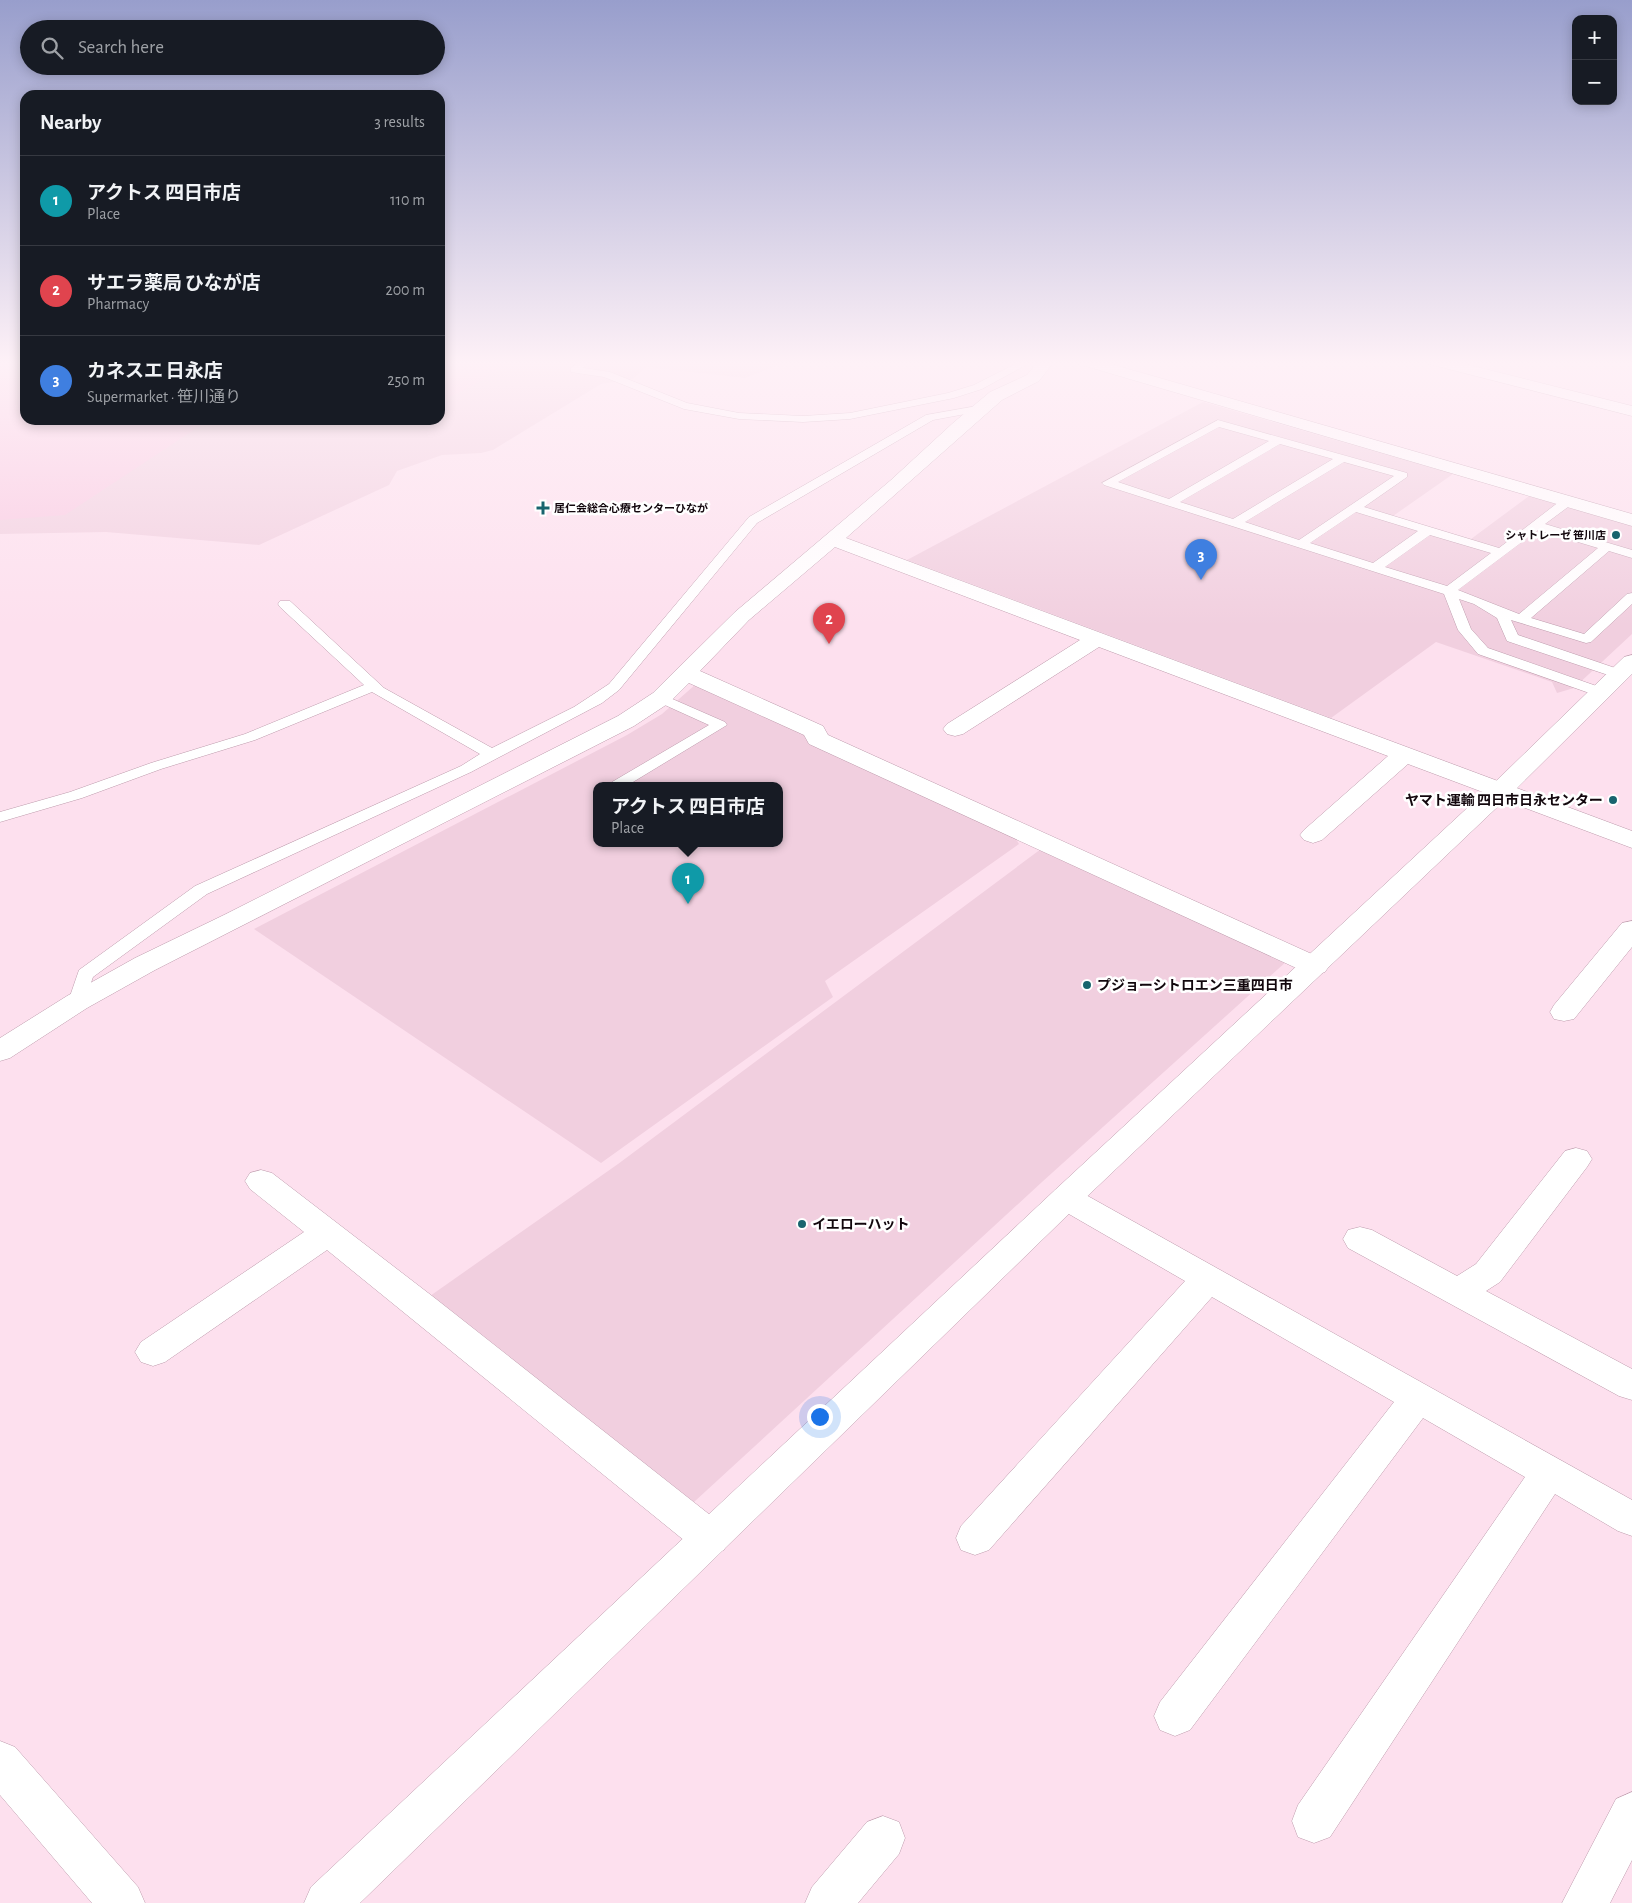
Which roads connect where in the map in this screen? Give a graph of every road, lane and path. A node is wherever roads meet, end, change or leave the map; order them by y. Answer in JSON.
{"nodes":[{"id":1,"x":875,"y":449,"type":"edge"},
{"id":2,"x":937,"y":449,"type":"edge"},
{"id":3,"x":1170,"y":449,"type":"edge"},
{"id":4,"x":1264,"y":449,"type":"edge"},
{"id":5,"x":1310,"y":449,"type":"edge"},
{"id":6,"x":1388,"y":449,"type":"edge"},
{"id":7,"x":1342,"y":458,"type":"junction"},
{"id":8,"x":1568,"y":501,"type":"junction"},
{"id":9,"x":1170,"y":503,"type":"junction"},
{"id":10,"x":1355,"y":508,"type":"junction"},
{"id":11,"x":1632,"y":520,"type":"edge"},
{"id":12,"x":1235,"y":524,"type":"junction"},
{"id":13,"x":1534,"y":525,"type":"junction"},
{"id":14,"x":1428,"y":530,"type":"junction"},
{"id":15,"x":832,"y":539,"type":"junction"},
{"id":16,"x":1301,"y":544,"type":"junction"},
{"id":17,"x":1607,"y":547,"type":"junction"},
{"id":18,"x":1500,"y":552,"type":"junction"},
{"id":19,"x":1632,"y":554,"type":"edge"},
{"id":20,"x":1375,"y":568,"type":"junction"},
{"id":21,"x":1449,"y":591,"type":"junction"},
{"id":22,"x":1632,"y":597,"type":"edge"},
{"id":23,"x":285,"y":604,"type":"dead end"},
{"id":24,"x":1494,"y":611,"type":"junction"},
{"id":25,"x":1521,"y":619,"type":"junction"},
{"id":26,"x":1098,"y":638,"type":"junction"},
{"id":27,"x":686,"y":673,"type":"junction"},
{"id":28,"x":1617,"y":676,"type":"edge"},
{"id":29,"x":374,"y":686,"type":"junction"},
{"id":30,"x":661,"y":698,"type":"junction"},
{"id":31,"x":955,"y":729,"type":"dead end"},
{"id":32,"x":490,"y":753,"type":"junction"},
{"id":33,"x":1405,"y":754,"type":"junction"},
{"id":34,"x":622,"y":782,"type":"edge"},
{"id":35,"x":1501,"y":790,"type":"junction"},
{"id":36,"x":0,"y":817,"type":"edge"},
{"id":37,"x":1313,"y":835,"type":"dead end"},
{"id":38,"x":1632,"y":840,"type":"edge"},
{"id":39,"x":1632,"y":929,"type":"edge"},
{"id":40,"x":1314,"y":966,"type":"junction"},
{"id":41,"x":77,"y":1002,"type":"junction"},
{"id":42,"x":1564,"y":1012,"type":"dead end"},
{"id":43,"x":0,"y":1051,"type":"edge"},
{"id":44,"x":1576,"y":1160,"type":"dead end"},
{"id":45,"x":261,"y":1181,"type":"dead end"},
{"id":46,"x":1066,"y":1198,"type":"junction"},
{"id":47,"x":328,"y":1233,"type":"junction"},
{"id":48,"x":1360,"y":1239,"type":"dead end"},
{"id":49,"x":1207,"y":1279,"type":"junction"},
{"id":50,"x":1458,"y":1292,"type":"junction"},
{"id":51,"x":154,"y":1352,"type":"dead end"},
{"id":52,"x":1632,"y":1386,"type":"edge"},
{"id":53,"x":1417,"y":1399,"type":"junction"},
{"id":54,"x":1549,"y":1473,"type":"junction"},
{"id":55,"x":1632,"y":1519,"type":"edge"},
{"id":56,"x":710,"y":1538,"type":"junction"},
{"id":57,"x":975,"y":1538,"type":"dead end"},
{"id":58,"x":1175,"y":1716,"type":"dead end"},
{"id":59,"x":0,"y":1762,"type":"edge"},
{"id":60,"x":1632,"y":1814,"type":"edge"},
{"id":61,"x":1314,"y":1821,"type":"dead end"},
{"id":62,"x":883,"y":1838,"type":"dead end"},
{"id":63,"x":122,"y":1903,"type":"edge"},
{"id":64,"x":327,"y":1903,"type":"edge"},
{"id":65,"x":828,"y":1903,"type":"edge"},
{"id":66,"x":1585,"y":1903,"type":"edge"}],
"edges":[{"from":1,"to":32,"type":"lane"},
{"from":2,"to":15,"type":"street"},
{"from":3,"to":9,"type":"lane"},
{"from":4,"to":9,"type":"lane"},
{"from":5,"to":7,"type":"lane"},
{"from":6,"to":8,"type":"street"},
{"from":7,"to":10,"type":"lane"},
{"from":7,"to":12,"type":"lane"},
{"from":8,"to":11,"type":"street"},
{"from":8,"to":13,"type":"lane"},
{"from":9,"to":12,"type":"lane"},
{"from":10,"to":14,"type":"lane"},
{"from":10,"to":16,"type":"lane"},
{"from":12,"to":16,"type":"lane"},
{"from":13,"to":17,"type":"lane"},
{"from":13,"to":18,"type":"lane"},
{"from":14,"to":18,"type":"lane"},
{"from":14,"to":20,"type":"lane"},
{"from":15,"to":26,"type":"street"},
{"from":15,"to":27,"type":"street"},
{"from":16,"to":20,"type":"lane"},
{"from":17,"to":19,"type":"lane"},
{"from":17,"to":25,"type":"lane"},
{"from":18,"to":21,"type":"lane"},
{"from":20,"to":21,"type":"lane"},
{"from":21,"to":24,"type":"lane"},
{"from":21,"to":28,"type":"lane"},
{"from":22,"to":25,"type":"lane"},
{"from":23,"to":29,"type":"lane"},
{"from":24,"to":25,"type":"lane"},
{"from":24,"to":28,"type":"lane"},
{"from":26,"to":31,"type":"street"},
{"from":26,"to":33,"type":"street"},
{"from":27,"to":30,"type":"street"},
{"from":27,"to":40,"type":"street"},
{"from":28,"to":35,"type":"street"},
{"from":29,"to":32,"type":"lane"},
{"from":29,"to":36,"type":"lane"},
{"from":30,"to":34,"type":"lane"},
{"from":30,"to":41,"type":"street"},
{"from":32,"to":41,"type":"lane"},
{"from":33,"to":35,"type":"street"},
{"from":33,"to":37,"type":"street"},
{"from":35,"to":38,"type":"street"},
{"from":35,"to":40,"type":"street"},
{"from":39,"to":42,"type":"street"},
{"from":40,"to":46,"type":"street"},
{"from":41,"to":43,"type":"street"},
{"from":44,"to":50,"type":"street"},
{"from":45,"to":47,"type":"street"},
{"from":46,"to":49,"type":"street"},
{"from":46,"to":56,"type":"street"},
{"from":47,"to":51,"type":"street"},
{"from":47,"to":56,"type":"street"},
{"from":48,"to":50,"type":"street"},
{"from":49,"to":53,"type":"street"},
{"from":49,"to":57,"type":"street"},
{"from":50,"to":52,"type":"street"},
{"from":53,"to":54,"type":"street"},
{"from":53,"to":58,"type":"street"},
{"from":54,"to":55,"type":"street"},
{"from":54,"to":61,"type":"street"},
{"from":56,"to":64,"type":"street"},
{"from":59,"to":63,"type":"street"},
{"from":60,"to":66,"type":"street"},
{"from":62,"to":65,"type":"street"}]}
